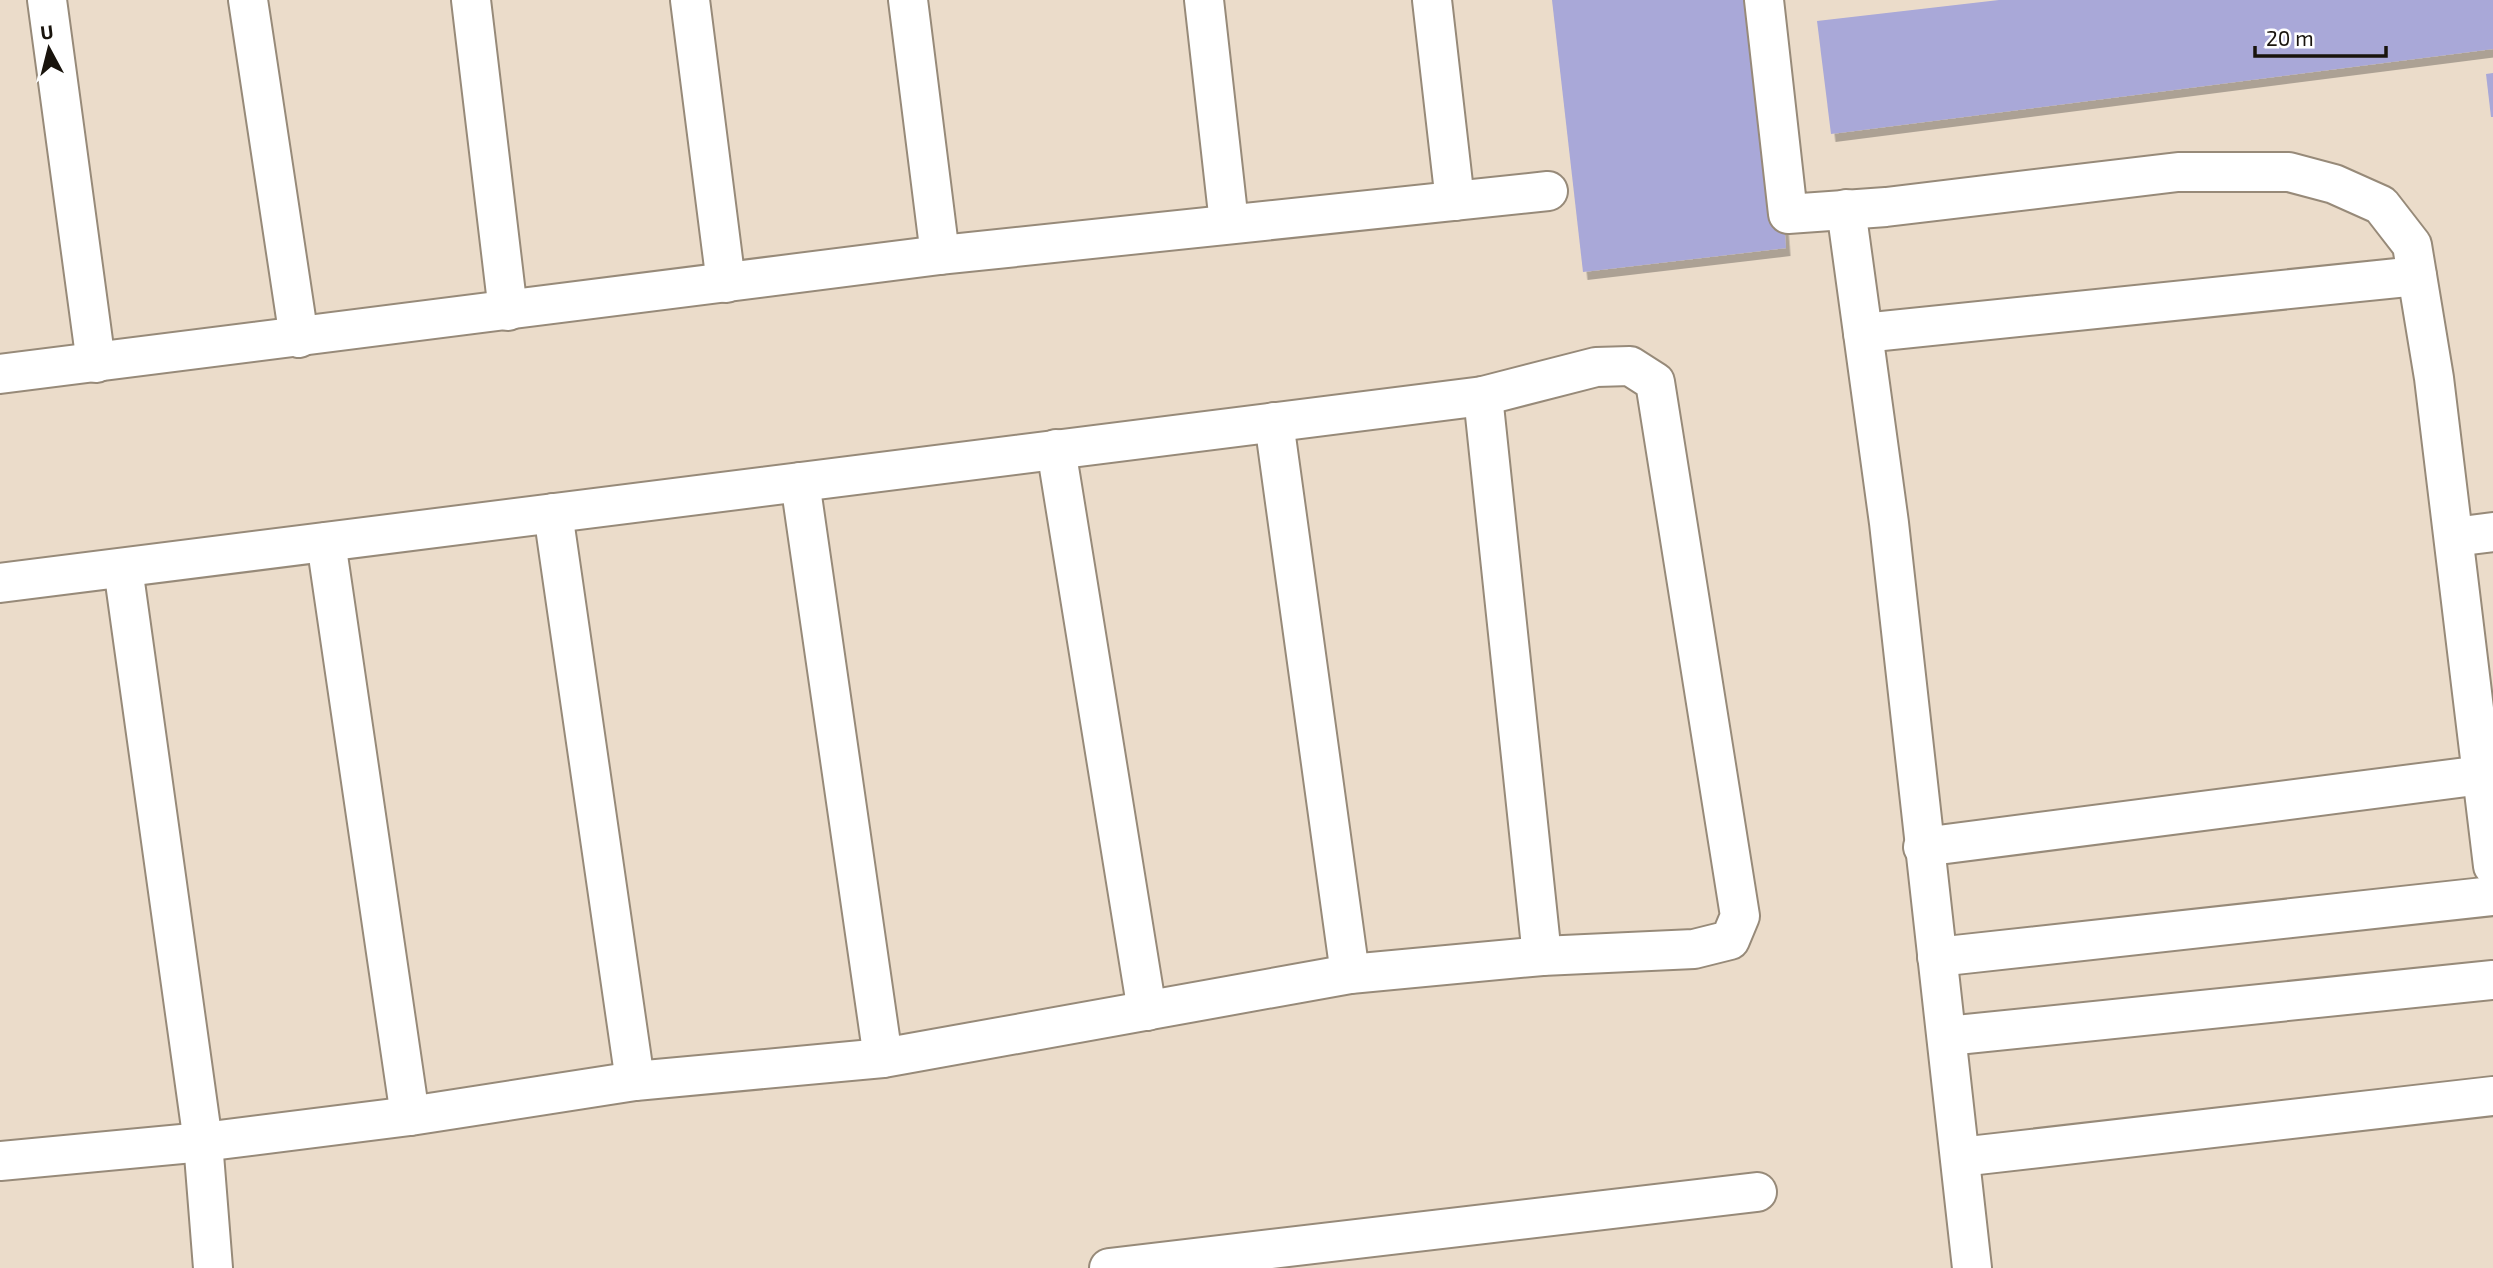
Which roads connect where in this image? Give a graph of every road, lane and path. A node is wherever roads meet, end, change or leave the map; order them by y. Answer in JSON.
{"nodes":[{"id":1,"x":47,"y":0,"type":"edge"},
{"id":2,"x":248,"y":0,"type":"edge"},
{"id":3,"x":471,"y":0,"type":"edge"},
{"id":4,"x":690,"y":0,"type":"edge"},
{"id":5,"x":908,"y":0,"type":"edge"},
{"id":6,"x":1204,"y":0,"type":"edge"},
{"id":7,"x":1432,"y":0,"type":"edge"},
{"id":8,"x":1764,"y":0,"type":"edge"},
{"id":9,"x":1548,"y":191,"type":"dead end"},
{"id":10,"x":1455,"y":201,"type":"junction"},
{"id":11,"x":1846,"y":209,"type":"junction"},
{"id":12,"x":1229,"y":223,"type":"junction"},
{"id":13,"x":940,"y":255,"type":"junction"},
{"id":14,"x":2417,"y":276,"type":"junction"},
{"id":15,"x":726,"y":283,"type":"junction"},
{"id":16,"x":508,"y":311,"type":"junction"},
{"id":17,"x":1863,"y":333,"type":"junction"},
{"id":18,"x":299,"y":338,"type":"junction"},
{"id":19,"x":96,"y":363,"type":"junction"},
{"id":20,"x":0,"y":374,"type":"edge"},
{"id":21,"x":1483,"y":396,"type":"junction"},
{"id":22,"x":1274,"y":422,"type":"junction"},
{"id":23,"x":1056,"y":449,"type":"junction"},
{"id":24,"x":800,"y":482,"type":"junction"},
{"id":25,"x":553,"y":513,"type":"junction"},
{"id":26,"x":2476,"y":534,"type":"edge"},
{"id":27,"x":326,"y":542,"type":"junction"},
{"id":28,"x":123,"y":568,"type":"junction"},
{"id":29,"x":0,"y":583,"type":"edge"},
{"id":30,"x":2482,"y":775,"type":"junction"},
{"id":31,"x":1923,"y":847,"type":"junction"},
{"id":32,"x":2493,"y":866,"type":"edge"},
{"id":33,"x":2493,"y":896,"type":"edge"},
{"id":34,"x":1542,"y":956,"type":"junction"},
{"id":35,"x":1937,"y":957,"type":"junction"},
{"id":36,"x":1350,"y":974,"type":"junction"},
{"id":37,"x":2493,"y":980,"type":"edge"},
{"id":38,"x":1147,"y":1011,"type":"junction"},
{"id":39,"x":1947,"y":1036,"type":"junction"},
{"id":40,"x":883,"y":1058,"type":"junction"},
{"id":41,"x":635,"y":1081,"type":"junction"},
{"id":42,"x":2493,"y":1096,"type":"edge"},
{"id":43,"x":410,"y":1116,"type":"junction"},
{"id":44,"x":203,"y":1142,"type":"junction"},
{"id":45,"x":1960,"y":1157,"type":"junction"},
{"id":46,"x":0,"y":1161,"type":"edge"},
{"id":47,"x":1757,"y":1192,"type":"dead end"},
{"id":48,"x":214,"y":1268,"type":"edge"},
{"id":49,"x":1109,"y":1268,"type":"edge"},
{"id":50,"x":1972,"y":1268,"type":"edge"}],
"edges":[{"from":1,"to":19,"type":"street"},
{"from":2,"to":18,"type":"street"},
{"from":3,"to":16,"type":"street"},
{"from":4,"to":15,"type":"street"},
{"from":5,"to":13,"type":"street"},
{"from":6,"to":12,"type":"street"},
{"from":7,"to":10,"type":"street"},
{"from":8,"to":11,"type":"street"},
{"from":9,"to":10,"type":"street"},
{"from":10,"to":12,"type":"street"},
{"from":11,"to":14,"type":"street"},
{"from":11,"to":17,"type":"street"},
{"from":12,"to":13,"type":"street"},
{"from":13,"to":15,"type":"street"},
{"from":14,"to":17,"type":"street"},
{"from":14,"to":26,"type":"street"},
{"from":15,"to":16,"type":"street"},
{"from":16,"to":18,"type":"street"},
{"from":17,"to":31,"type":"street"},
{"from":18,"to":19,"type":"street"},
{"from":19,"to":20,"type":"street"},
{"from":21,"to":22,"type":"street"},
{"from":21,"to":34,"type":"street"},
{"from":21,"to":34,"type":"street"},
{"from":22,"to":23,"type":"street"},
{"from":22,"to":36,"type":"street"},
{"from":23,"to":24,"type":"street"},
{"from":23,"to":38,"type":"street"},
{"from":24,"to":25,"type":"street"},
{"from":24,"to":40,"type":"street"},
{"from":25,"to":27,"type":"street"},
{"from":25,"to":41,"type":"street"},
{"from":26,"to":30,"type":"street"},
{"from":27,"to":28,"type":"street"},
{"from":27,"to":43,"type":"street"},
{"from":28,"to":29,"type":"street"},
{"from":28,"to":44,"type":"street"},
{"from":30,"to":31,"type":"street"},
{"from":30,"to":32,"type":"street"},
{"from":31,"to":35,"type":"street"},
{"from":33,"to":35,"type":"street"},
{"from":34,"to":36,"type":"street"},
{"from":35,"to":39,"type":"street"},
{"from":36,"to":38,"type":"street"},
{"from":37,"to":39,"type":"street"},
{"from":38,"to":40,"type":"street"},
{"from":39,"to":45,"type":"street"},
{"from":40,"to":41,"type":"street"},
{"from":41,"to":43,"type":"street"},
{"from":42,"to":45,"type":"street"},
{"from":43,"to":44,"type":"street"},
{"from":44,"to":46,"type":"street"},
{"from":44,"to":48,"type":"street"},
{"from":45,"to":50,"type":"street"},
{"from":47,"to":49,"type":"street"}]}
